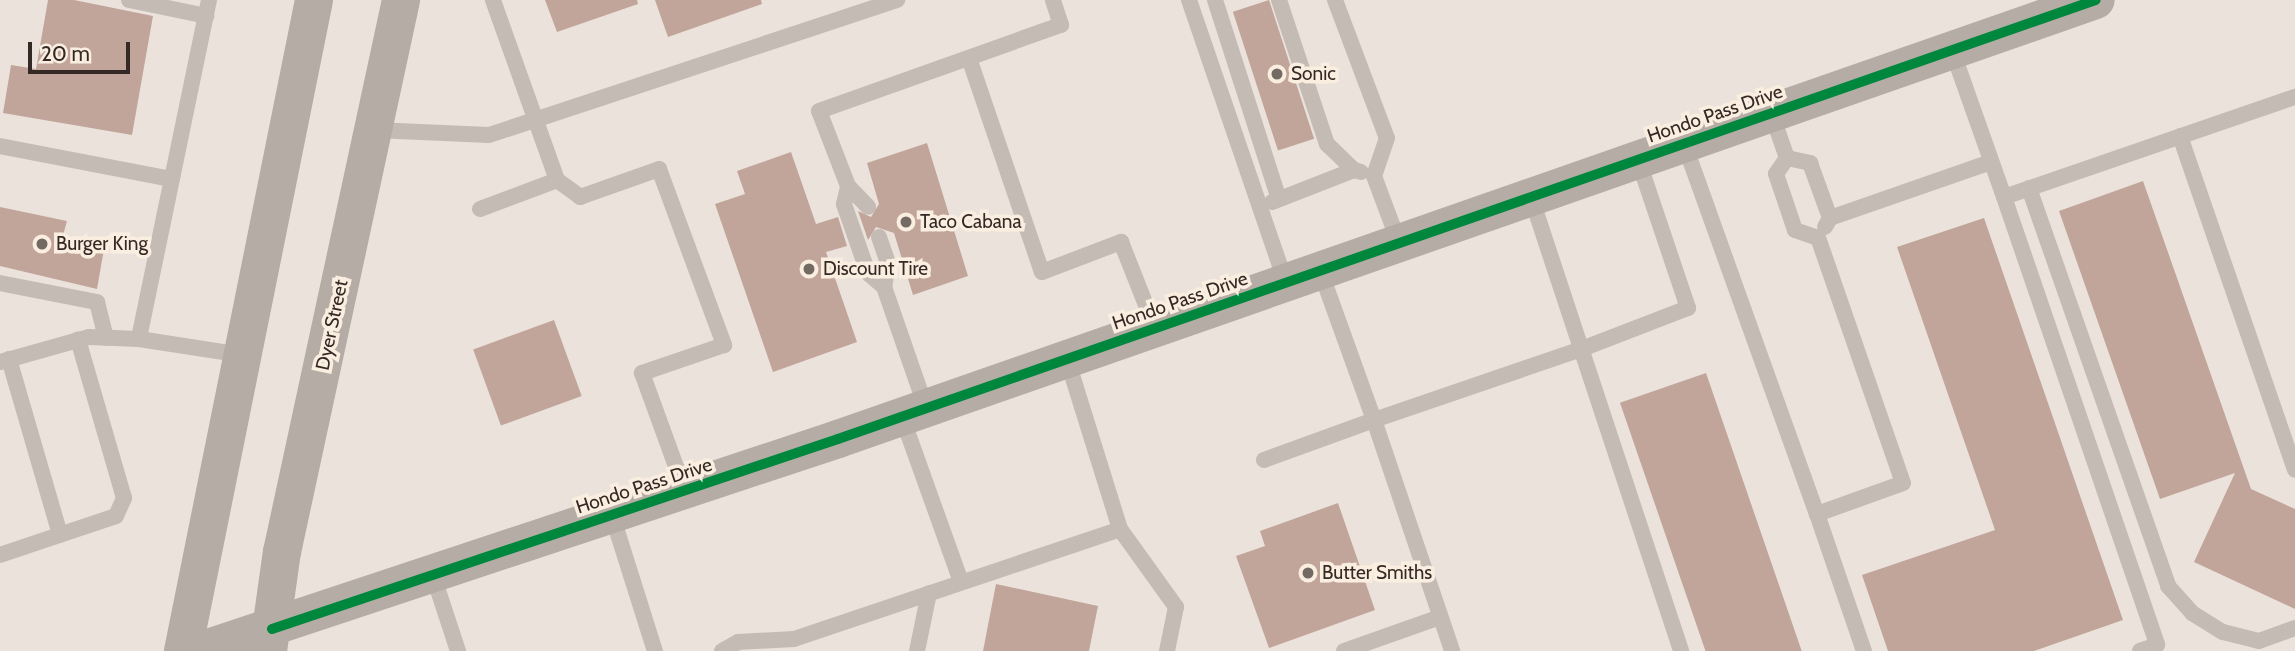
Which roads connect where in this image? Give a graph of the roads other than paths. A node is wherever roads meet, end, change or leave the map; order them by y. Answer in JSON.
{"nodes":[{"id":1,"x":129,"y":0,"type":"edge"},
{"id":2,"x":314,"y":0,"type":"edge"},
{"id":3,"x":401,"y":0,"type":"edge"},
{"id":4,"x":493,"y":0,"type":"edge"},
{"id":5,"x":897,"y":0,"type":"edge"},
{"id":6,"x":1053,"y":0,"type":"edge"},
{"id":7,"x":1189,"y":0,"type":"edge"},
{"id":8,"x":1215,"y":0,"type":"edge"},
{"id":9,"x":1279,"y":0,"type":"edge"},
{"id":10,"x":1335,"y":0,"type":"edge"},
{"id":11,"x":2096,"y":0,"type":"edge"},
{"id":12,"x":208,"y":8,"type":"edge"},
{"id":13,"x":1952,"y":50,"type":"junction"},
{"id":14,"x":969,"y":58,"type":"junction"},
{"id":15,"x":2295,"y":97,"type":"edge"},
{"id":16,"x":1771,"y":112,"type":"junction"},
{"id":17,"x":535,"y":120,"type":"junction"},
{"id":18,"x":375,"y":130,"type":"junction"},
{"id":19,"x":2180,"y":136,"type":"junction"},
{"id":20,"x":1684,"y":143,"type":"junction"},
{"id":21,"x":0,"y":146,"type":"edge"},
{"id":22,"x":1787,"y":158,"type":"junction"},
{"id":23,"x":1638,"y":159,"type":"junction"},
{"id":24,"x":1991,"y":162,"type":"junction"},
{"id":25,"x":1354,"y":170,"type":"junction"},
{"id":26,"x":1374,"y":176,"type":"junction"},
{"id":27,"x":173,"y":179,"type":"junction"},
{"id":28,"x":556,"y":180,"type":"junction"},
{"id":29,"x":848,"y":186,"type":"junction"},
{"id":30,"x":2029,"y":188,"type":"junction"},
{"id":31,"x":1278,"y":196,"type":"junction"},
{"id":32,"x":1531,"y":197,"type":"junction"},
{"id":33,"x":2004,"y":197,"type":"junction"},
{"id":34,"x":868,"y":207,"type":"dead end"},
{"id":35,"x":480,"y":209,"type":"dead end"},
{"id":36,"x":1262,"y":211,"type":"junction"},
{"id":37,"x":1830,"y":218,"type":"junction"},
{"id":38,"x":879,"y":237,"type":"dead end"},
{"id":39,"x":1818,"y":238,"type":"junction"},
{"id":40,"x":1399,"y":243,"type":"junction"},
{"id":41,"x":1303,"y":276,"type":"junction"},
{"id":42,"x":0,"y":283,"type":"edge"},
{"id":43,"x":884,"y":288,"type":"junction"},
{"id":44,"x":1155,"y":328,"type":"junction"},
{"id":45,"x":106,"y":338,"type":"junction"},
{"id":46,"x":139,"y":339,"type":"junction"},
{"id":47,"x":78,"y":340,"type":"junction"},
{"id":48,"x":1579,"y":350,"type":"junction"},
{"id":49,"x":242,"y":355,"type":"junction"},
{"id":50,"x":1067,"y":359,"type":"junction"},
{"id":51,"x":5,"y":360,"type":"edge"},
{"id":52,"x":914,"y":413,"type":"junction"},
{"id":53,"x":1374,"y":421,"type":"junction"},
{"id":54,"x":1264,"y":460,"type":"dead end"},
{"id":55,"x":2295,"y":470,"type":"edge"},
{"id":56,"x":685,"y":491,"type":"junction"},
{"id":57,"x":1817,"y":514,"type":"junction"},
{"id":58,"x":612,"y":515,"type":"junction"},
{"id":59,"x":1120,"y":529,"type":"junction"},
{"id":60,"x":60,"y":535,"type":"junction"},
{"id":61,"x":0,"y":555,"type":"edge"},
{"id":62,"x":433,"y":575,"type":"junction"},
{"id":63,"x":961,"y":582,"type":"junction"},
{"id":64,"x":929,"y":593,"type":"junction"},
{"id":65,"x":1440,"y":617,"type":"junction"},
{"id":66,"x":2295,"y":628,"type":"edge"},
{"id":67,"x":270,"y":640,"type":"edge"},
{"id":68,"x":183,"y":651,"type":"edge"},
{"id":69,"x":199,"y":651,"type":"edge"},
{"id":70,"x":458,"y":651,"type":"edge"},
{"id":71,"x":655,"y":651,"type":"edge"},
{"id":72,"x":722,"y":651,"type":"edge"},
{"id":73,"x":918,"y":651,"type":"edge"},
{"id":74,"x":1167,"y":651,"type":"edge"},
{"id":75,"x":1343,"y":651,"type":"edge"},
{"id":76,"x":1452,"y":651,"type":"edge"},
{"id":77,"x":1681,"y":651,"type":"edge"},
{"id":78,"x":1864,"y":651,"type":"edge"},
{"id":79,"x":2140,"y":651,"type":"edge"}],
"edges":[{"from":1,"to":12,"type":"lane"},
{"from":2,"to":49,"type":"main road"},
{"from":3,"to":18,"type":"main road","name":"Dyer Street"},
{"from":4,"to":17,"type":"lane"},
{"from":5,"to":17,"type":"lane"},
{"from":6,"to":14,"type":"lane"},
{"from":7,"to":36,"type":"lane"},
{"from":8,"to":31,"type":"lane"},
{"from":9,"to":25,"type":"lane"},
{"from":10,"to":26,"type":"lane"},
{"from":11,"to":13,"type":"main road","name":"Hondo Pass Drive"},
{"from":12,"to":27,"type":"lane"},
{"from":13,"to":16,"type":"main road","name":"Hondo Pass Drive"},
{"from":13,"to":24,"type":"lane"},
{"from":14,"to":29,"type":"lane"},
{"from":14,"to":44,"type":"lane"},
{"from":15,"to":19,"type":"lane"},
{"from":16,"to":20,"type":"main road","name":"Hondo Pass Drive"},
{"from":16,"to":22,"type":"lane"},
{"from":17,"to":18,"type":"lane"},
{"from":17,"to":28,"type":"lane"},
{"from":18,"to":67,"type":"main road","name":"Dyer Street"},
{"from":19,"to":30,"type":"lane"},
{"from":19,"to":55,"type":"lane"},
{"from":20,"to":23,"type":"main road","name":"Hondo Pass Drive"},
{"from":20,"to":57,"type":"lane"},
{"from":21,"to":27,"type":"lane"},
{"from":22,"to":37,"type":"lane"},
{"from":22,"to":39,"type":"lane"},
{"from":23,"to":32,"type":"main road","name":"Hondo Pass Drive"},
{"from":23,"to":48,"type":"lane"},
{"from":24,"to":33,"type":"lane"},
{"from":24,"to":37,"type":"lane"},
{"from":25,"to":26,"type":"lane"},
{"from":25,"to":31,"type":"lane"},
{"from":26,"to":40,"type":"lane"},
{"from":27,"to":46,"type":"lane"},
{"from":28,"to":35,"type":"lane"},
{"from":28,"to":56,"type":"lane"},
{"from":29,"to":34,"type":"lane"},
{"from":29,"to":43,"type":"lane"},
{"from":30,"to":33,"type":"lane"},
{"from":30,"to":66,"type":"lane"},
{"from":31,"to":36,"type":"lane"},
{"from":32,"to":40,"type":"main road","name":"Hondo Pass Drive"},
{"from":32,"to":48,"type":"lane"},
{"from":33,"to":79,"type":"lane"},
{"from":36,"to":41,"type":"lane"},
{"from":37,"to":39,"type":"lane"},
{"from":38,"to":43,"type":"lane"},
{"from":39,"to":57,"type":"lane"},
{"from":40,"to":41,"type":"main road","name":"Hondo Pass Drive"},
{"from":41,"to":44,"type":"main road","name":"Hondo Pass Drive"},
{"from":41,"to":53,"type":"lane"},
{"from":42,"to":45,"type":"lane"},
{"from":43,"to":52,"type":"lane"},
{"from":44,"to":50,"type":"main road","name":"Hondo Pass Drive"},
{"from":45,"to":46,"type":"lane"},
{"from":45,"to":47,"type":"lane"},
{"from":46,"to":49,"type":"lane"},
{"from":47,"to":51,"type":"lane"},
{"from":47,"to":60,"type":"lane"},
{"from":48,"to":53,"type":"lane"},
{"from":48,"to":77,"type":"lane"},
{"from":49,"to":68,"type":"main road"},
{"from":50,"to":52,"type":"main road","name":"Hondo Pass Drive"},
{"from":50,"to":59,"type":"lane"},
{"from":51,"to":60,"type":"lane"},
{"from":52,"to":56,"type":"main road","name":"Hondo Pass Drive"},
{"from":52,"to":63,"type":"lane"},
{"from":53,"to":54,"type":"lane"},
{"from":53,"to":65,"type":"lane"},
{"from":56,"to":58,"type":"main road","name":"Hondo Pass Drive"},
{"from":57,"to":78,"type":"lane"},
{"from":58,"to":62,"type":"main road","name":"Hondo Pass Drive"},
{"from":58,"to":71,"type":"lane"},
{"from":59,"to":63,"type":"lane"},
{"from":59,"to":74,"type":"lane"},
{"from":60,"to":61,"type":"lane"},
{"from":62,"to":67,"type":"main road","name":"Hondo Pass Drive"},
{"from":62,"to":70,"type":"lane"},
{"from":63,"to":64,"type":"lane"},
{"from":64,"to":72,"type":"lane"},
{"from":64,"to":73,"type":"lane"},
{"from":65,"to":75,"type":"lane"},
{"from":65,"to":76,"type":"lane"},
{"from":67,"to":69,"type":"main road","name":"Hondo Pass Drive"}]}
